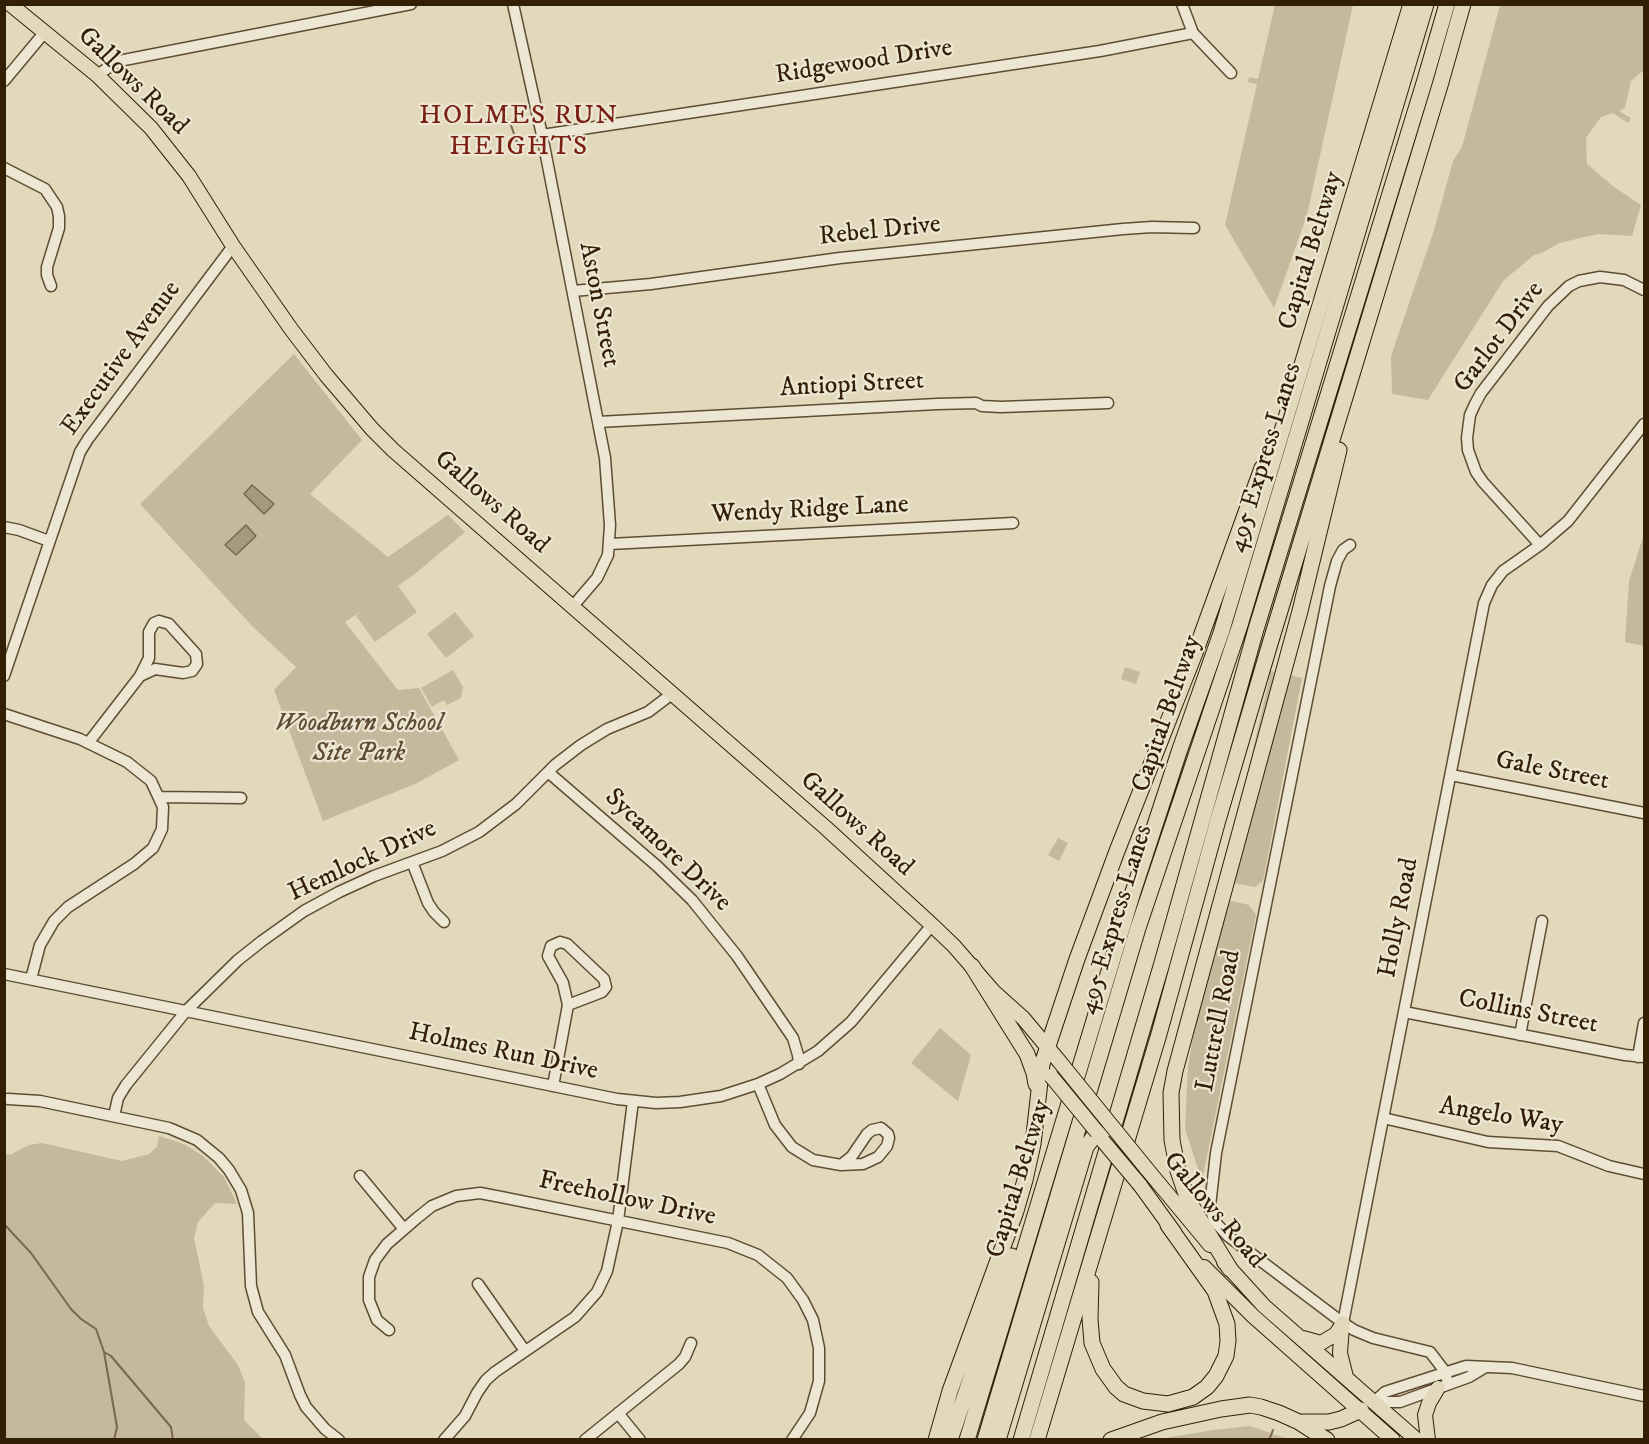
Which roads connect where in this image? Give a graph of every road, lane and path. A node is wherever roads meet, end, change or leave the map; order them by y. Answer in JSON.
{"nodes":[{"id":1,"x":10,"y":4,"type":"edge"},
{"id":2,"x":411,"y":4,"type":"edge"},
{"id":3,"x":513,"y":4,"type":"edge"},
{"id":4,"x":1182,"y":4,"type":"edge"},
{"id":5,"x":1411,"y":4,"type":"edge"},
{"id":6,"x":1426,"y":4,"type":"edge"},
{"id":7,"x":1447,"y":4,"type":"edge"},
{"id":8,"x":1463,"y":4,"type":"edge"},
{"id":9,"x":44,"y":33,"type":"junction"},
{"id":10,"x":1193,"y":33,"type":"junction"},
{"id":11,"x":1231,"y":73,"type":"dead end"},
{"id":12,"x":97,"y":75,"type":"junction"},
{"id":13,"x":4,"y":81,"type":"edge"},
{"id":14,"x":542,"y":135,"type":"junction"},
{"id":15,"x":4,"y":168,"type":"edge"},
{"id":16,"x":1194,"y":228,"type":"dead end"},
{"id":17,"x":233,"y":246,"type":"junction"},
{"id":18,"x":51,"y":286,"type":"dead end"},
{"id":19,"x":1644,"y":290,"type":"edge"},
{"id":20,"x":573,"y":291,"type":"junction"},
{"id":21,"x":1361,"y":344,"type":"junction"},
{"id":22,"x":1298,"y":379,"type":"junction"},
{"id":23,"x":1108,"y":403,"type":"dead end"},
{"id":24,"x":598,"y":422,"type":"junction"},
{"id":25,"x":1644,"y":424,"type":"edge"},
{"id":26,"x":1013,"y":523,"type":"dead end"},
{"id":27,"x":4,"y":527,"type":"edge"},
{"id":28,"x":49,"y":541,"type":"junction"},
{"id":29,"x":610,"y":544,"type":"junction"},
{"id":30,"x":1350,"y":545,"type":"dead end"},
{"id":31,"x":1540,"y":545,"type":"junction"},
{"id":32,"x":573,"y":606,"type":"junction"},
{"id":33,"x":4,"y":676,"type":"edge"},
{"id":34,"x":140,"y":676,"type":"junction"},
{"id":35,"x":673,"y":693,"type":"junction"},
{"id":36,"x":4,"y":714,"type":"edge"},
{"id":37,"x":89,"y":742,"type":"junction"},
{"id":38,"x":548,"y":772,"type":"junction"},
{"id":39,"x":1451,"y":775,"type":"junction"},
{"id":40,"x":160,"y":797,"type":"junction"},
{"id":41,"x":242,"y":798,"type":"dead end"},
{"id":42,"x":1644,"y":813,"type":"edge"},
{"id":43,"x":412,"y":862,"type":"junction"},
{"id":44,"x":1542,"y":921,"type":"dead end"},
{"id":45,"x":444,"y":922,"type":"dead end"},
{"id":46,"x":932,"y":925,"type":"junction"},
{"id":47,"x":1122,"y":926,"type":"junction"},
{"id":48,"x":972,"y":966,"type":"junction"},
{"id":49,"x":4,"y":974,"type":"edge"},
{"id":50,"x":32,"y":980,"type":"junction"},
{"id":51,"x":994,"y":992,"type":"junction"},
{"id":52,"x":568,"y":1005,"type":"junction"},
{"id":53,"x":186,"y":1011,"type":"junction"},
{"id":54,"x":1404,"y":1012,"type":"junction"},
{"id":55,"x":1644,"y":1023,"type":"edge"},
{"id":56,"x":1520,"y":1035,"type":"junction"},
{"id":57,"x":1048,"y":1047,"type":"junction"},
{"id":58,"x":1641,"y":1057,"type":"edge"},
{"id":59,"x":799,"y":1064,"type":"junction"},
{"id":60,"x":1046,"y":1070,"type":"junction"},
{"id":61,"x":758,"y":1084,"type":"junction"},
{"id":62,"x":553,"y":1086,"type":"junction"},
{"id":63,"x":1037,"y":1091,"type":"junction"},
{"id":64,"x":8,"y":1099,"type":"dead end"},
{"id":65,"x":633,"y":1101,"type":"junction"},
{"id":66,"x":114,"y":1116,"type":"junction"},
{"id":67,"x":1383,"y":1118,"type":"junction"},
{"id":68,"x":1112,"y":1126,"type":"junction"},
{"id":69,"x":1100,"y":1136,"type":"junction"},
{"id":70,"x":1089,"y":1151,"type":"junction"},
{"id":71,"x":841,"y":1165,"type":"junction"},
{"id":72,"x":1644,"y":1174,"type":"edge"},
{"id":73,"x":360,"y":1176,"type":"dead end"},
{"id":74,"x":618,"y":1221,"type":"junction"},
{"id":75,"x":1168,"y":1226,"type":"junction"},
{"id":76,"x":404,"y":1229,"type":"junction"},
{"id":77,"x":1094,"y":1251,"type":"junction"},
{"id":78,"x":1230,"y":1269,"type":"junction"},
{"id":79,"x":478,"y":1284,"type":"dead end"},
{"id":80,"x":1342,"y":1323,"type":"junction"},
{"id":81,"x":389,"y":1330,"type":"dead end"},
{"id":82,"x":1297,"y":1334,"type":"junction"},
{"id":83,"x":691,"y":1343,"type":"dead end"},
{"id":84,"x":525,"y":1351,"type":"junction"},
{"id":85,"x":1484,"y":1368,"type":"junction"},
{"id":86,"x":1444,"y":1373,"type":"junction"},
{"id":87,"x":1346,"y":1377,"type":"junction"},
{"id":88,"x":1443,"y":1387,"type":"junction"},
{"id":89,"x":1644,"y":1396,"type":"edge"},
{"id":90,"x":1368,"y":1406,"type":"junction"},
{"id":91,"x":618,"y":1413,"type":"junction"},
{"id":92,"x":1299,"y":1422,"type":"junction"},
{"id":93,"x":339,"y":1440,"type":"edge"},
{"id":94,"x":444,"y":1440,"type":"edge"},
{"id":95,"x":585,"y":1440,"type":"edge"},
{"id":96,"x":640,"y":1440,"type":"edge"},
{"id":97,"x":792,"y":1440,"type":"edge"},
{"id":98,"x":936,"y":1440,"type":"edge"},
{"id":99,"x":950,"y":1440,"type":"edge"},
{"id":100,"x":967,"y":1440,"type":"edge"},
{"id":101,"x":985,"y":1440,"type":"edge"},
{"id":102,"x":998,"y":1440,"type":"edge"},
{"id":103,"x":1007,"y":1440,"type":"edge"},
{"id":104,"x":1022,"y":1440,"type":"edge"},
{"id":105,"x":1037,"y":1440,"type":"edge"},
{"id":106,"x":1111,"y":1440,"type":"edge"},
{"id":107,"x":1327,"y":1440,"type":"edge"},
{"id":108,"x":1393,"y":1440,"type":"edge"},
{"id":109,"x":1417,"y":1440,"type":"edge"},
{"id":110,"x":1428,"y":1440,"type":"edge"}],
"edges":[{"from":1,"to":9,"type":"main road","name":"Gallows Road"},
{"from":2,"to":12,"type":"street"},
{"from":3,"to":14,"type":"street","name":"Aston Street"},
{"from":4,"to":10,"type":"street"},
{"from":5,"to":22,"type":"highway","name":"Capital Beltway"},
{"from":6,"to":101,"type":"highway","name":"495 Express Lanes"},
{"from":7,"to":104,"type":"highway","name":"495 Express Lanes"},
{"from":8,"to":21,"type":"highway"},
{"from":9,"to":12,"type":"main road","name":"Gallows Road"},
{"from":9,"to":13,"type":"street"},
{"from":10,"to":11,"type":"street"},
{"from":10,"to":14,"type":"street","name":"Ridgewood Drive"},
{"from":12,"to":17,"type":"main road","name":"Gallows Road"},
{"from":14,"to":20,"type":"street","name":"Aston Street"},
{"from":15,"to":18,"type":"street"},
{"from":16,"to":20,"type":"street","name":"Rebel Drive"},
{"from":17,"to":28,"type":"street","name":"Executive Avenue"},
{"from":17,"to":32,"type":"main road","name":"Gallows Road"},
{"from":19,"to":31,"type":"street","name":"Garlot Drive"},
{"from":20,"to":24,"type":"street","name":"Aston Street"},
{"from":21,"to":77,"type":"highway"},
{"from":21,"to":78,"type":"highway"},
{"from":22,"to":47,"type":"highway","name":"Capital Beltway"},
{"from":22,"to":57,"type":"highway"},
{"from":23,"to":24,"type":"street","name":"Antiopi Street"},
{"from":24,"to":29,"type":"street","name":"Aston Street"},
{"from":25,"to":31,"type":"street","name":"Holly Road"},
{"from":26,"to":29,"type":"street","name":"Wendy Ridge Lane"},
{"from":27,"to":28,"type":"street"},
{"from":28,"to":33,"type":"street","name":"Executive Avenue"},
{"from":29,"to":32,"type":"street","name":"Aston Street"},
{"from":30,"to":80,"type":"street","name":"Luttrell Road"},
{"from":31,"to":39,"type":"street","name":"Holly Road"},
{"from":32,"to":35,"type":"main road","name":"Gallows Road"},
{"from":34,"to":34,"type":"street"},
{"from":34,"to":37,"type":"street"},
{"from":35,"to":38,"type":"street","name":"Hemlock Drive"},
{"from":35,"to":46,"type":"main road","name":"Gallows Road"},
{"from":36,"to":37,"type":"street"},
{"from":37,"to":40,"type":"street"},
{"from":38,"to":43,"type":"street","name":"Hemlock Drive"},
{"from":38,"to":59,"type":"street","name":"Sycamore Drive"},
{"from":39,"to":42,"type":"street","name":"Gale Street"},
{"from":39,"to":54,"type":"street","name":"Holly Road"},
{"from":40,"to":41,"type":"street"},
{"from":40,"to":50,"type":"street"},
{"from":43,"to":45,"type":"street"},
{"from":43,"to":53,"type":"street","name":"Hemlock Drive"},
{"from":44,"to":56,"type":"street"},
{"from":46,"to":48,"type":"main road","name":"Gallows Road"},
{"from":46,"to":59,"type":"street","name":"Holmes Run Drive"},
{"from":47,"to":99,"type":"highway"},
{"from":47,"to":100,"type":"highway","name":"Capital Beltway"},
{"from":48,"to":51,"type":"main road","name":"Gallows Road"},
{"from":48,"to":63,"type":"highway"},
{"from":49,"to":50,"type":"street","name":"Holmes Run Drive"},
{"from":50,"to":53,"type":"street","name":"Holmes Run Drive"},
{"from":51,"to":57,"type":"main road","name":"Gallows Road"},
{"from":51,"to":60,"type":"main road","name":"Gallows Road"},
{"from":52,"to":52,"type":"street"},
{"from":52,"to":62,"type":"street"},
{"from":53,"to":62,"type":"street","name":"Holmes Run Drive"},
{"from":53,"to":66,"type":"street","name":"Hemlock Drive"},
{"from":54,"to":56,"type":"street","name":"Collins Street"},
{"from":54,"to":67,"type":"street","name":"Holly Road"},
{"from":55,"to":58,"type":"street"},
{"from":56,"to":58,"type":"street","name":"Collins Street"},
{"from":57,"to":60,"type":"highway"},
{"from":57,"to":68,"type":"main road","name":"Gallows Road","bridge":true},
{"from":59,"to":61,"type":"street","name":"Holmes Run Drive"},
{"from":60,"to":63,"type":"highway"},
{"from":60,"to":69,"type":"main road","name":"Gallows Road","bridge":true},
{"from":61,"to":65,"type":"street","name":"Holmes Run Drive"},
{"from":61,"to":71,"type":"street"},
{"from":62,"to":65,"type":"street","name":"Holmes Run Drive"},
{"from":63,"to":98,"type":"highway"},
{"from":64,"to":66,"type":"street"},
{"from":65,"to":74,"type":"street"},
{"from":66,"to":93,"type":"street"},
{"from":67,"to":72,"type":"street","name":"Angelo Way"},
{"from":67,"to":80,"type":"street","name":"Holly Road"},
{"from":68,"to":69,"type":"highway","bridge":true},
{"from":68,"to":78,"type":"main road","name":"Gallows Road","bridge":true},
{"from":69,"to":70,"type":"highway"},
{"from":69,"to":75,"type":"main road","name":"Gallows Road","bridge":true},
{"from":70,"to":102,"type":"highway"},
{"from":70,"to":103,"type":"highway"},
{"from":71,"to":71,"type":"street"},
{"from":73,"to":76,"type":"street"},
{"from":74,"to":76,"type":"street","name":"Freehollow Drive"},
{"from":74,"to":84,"type":"street"},
{"from":74,"to":97,"type":"street","name":"Freehollow Drive"},
{"from":75,"to":77,"type":"highway"},
{"from":75,"to":90,"type":"main road","name":"Gallows Road"},
{"from":76,"to":81,"type":"street","name":"Freehollow Drive"},
{"from":77,"to":105,"type":"highway"},
{"from":78,"to":82,"type":"main road","name":"Gallows Road"},
{"from":79,"to":84,"type":"street"},
{"from":80,"to":82,"type":"main road"},
{"from":80,"to":86,"type":"street","name":"Luttrell Road"},
{"from":80,"to":87,"type":"main road"},
{"from":82,"to":87,"type":"main road","name":"Gallows Road"},
{"from":83,"to":91,"type":"street"},
{"from":84,"to":94,"type":"street"},
{"from":85,"to":86,"type":"street"},
{"from":85,"to":88,"type":"street"},
{"from":85,"to":89,"type":"street"},
{"from":86,"to":88,"type":"street","name":"Luttrell Road"},
{"from":86,"to":90,"type":"street"},
{"from":87,"to":90,"type":"main road","name":"Gallows Road"},
{"from":88,"to":90,"type":"street"},
{"from":88,"to":110,"type":"main road"},
{"from":90,"to":92,"type":"highway"},
{"from":90,"to":108,"type":"main road","name":"Gallows Road"},
{"from":90,"to":109,"type":"main road","name":"Gallows Road"},
{"from":91,"to":95,"type":"street"},
{"from":91,"to":96,"type":"street"},
{"from":92,"to":106,"type":"highway"},
{"from":92,"to":107,"type":"highway"}]}
